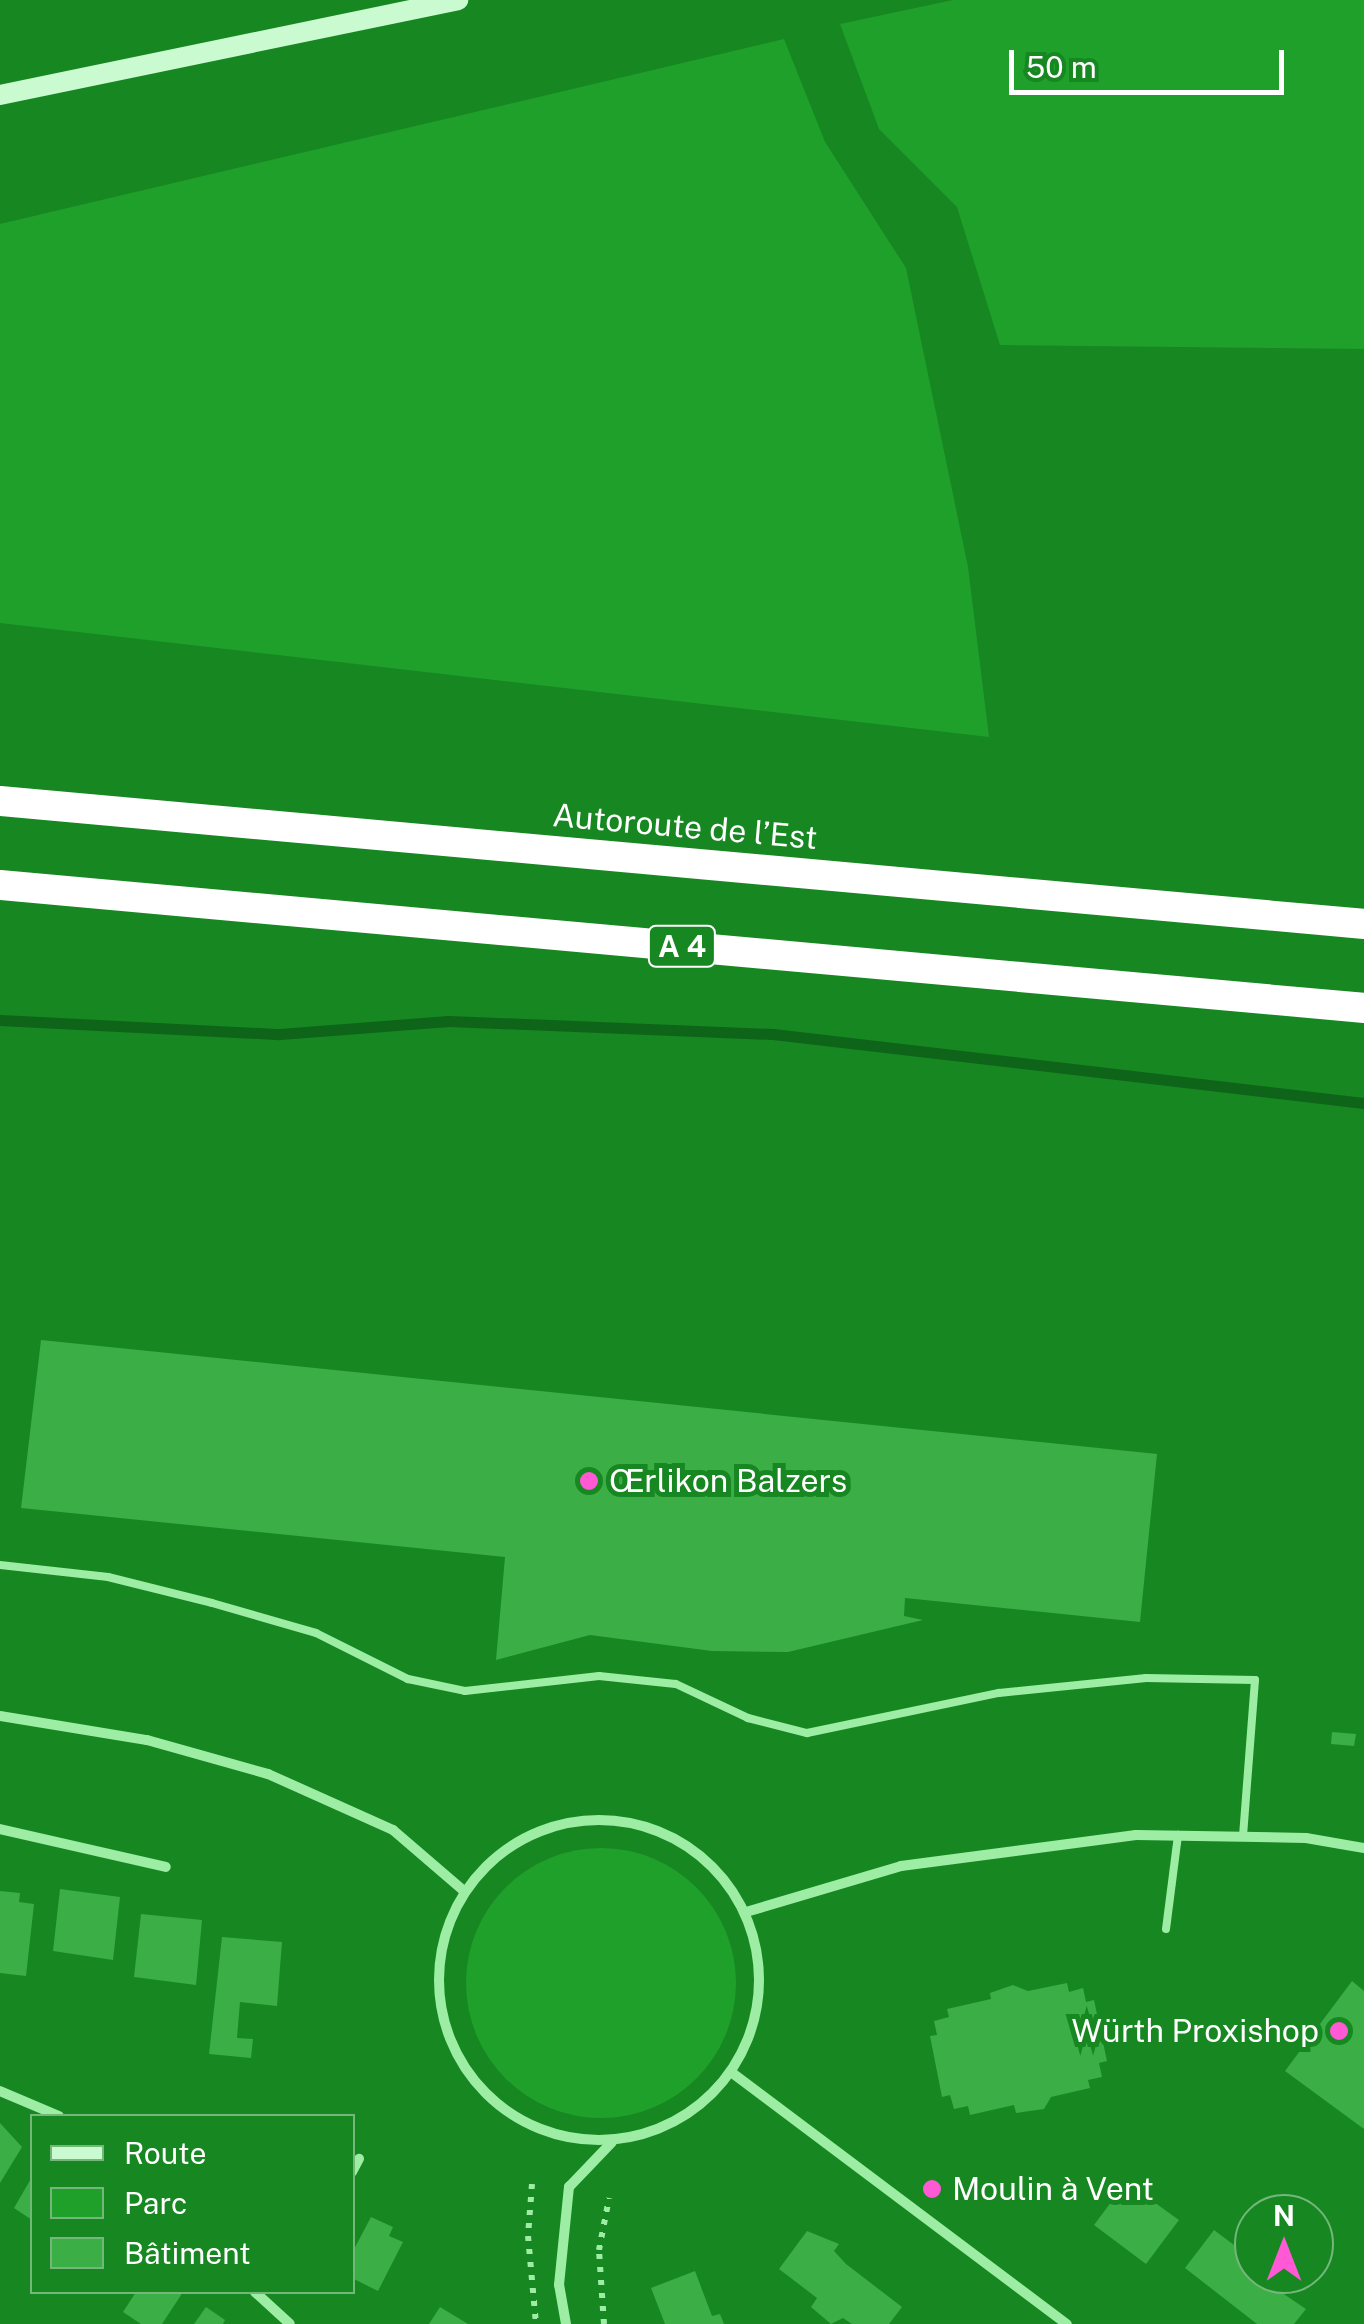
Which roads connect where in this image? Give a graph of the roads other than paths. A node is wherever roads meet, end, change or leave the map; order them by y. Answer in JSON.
{"nodes":[{"id":1,"x":458,"y":0,"type":"edge"},
{"id":2,"x":0,"y":96,"type":"edge"},
{"id":3,"x":0,"y":801,"type":"edge"},
{"id":4,"x":0,"y":885,"type":"edge"},
{"id":5,"x":1364,"y":924,"type":"edge"},
{"id":6,"x":1364,"y":1008,"type":"edge"},
{"id":7,"x":0,"y":1565,"type":"edge"},
{"id":8,"x":0,"y":1716,"type":"edge"},
{"id":9,"x":0,"y":1829,"type":"edge"},
{"id":10,"x":1178,"y":1835,"type":"junction"},
{"id":11,"x":1242,"y":1837,"type":"junction"},
{"id":12,"x":1364,"y":1848,"type":"edge"},
{"id":13,"x":166,"y":1867,"type":"dead end"},
{"id":14,"x":464,"y":1891,"type":"junction"},
{"id":15,"x":746,"y":1912,"type":"junction"},
{"id":16,"x":1166,"y":1929,"type":"dead end"},
{"id":17,"x":732,"y":2072,"type":"junction"},
{"id":18,"x":0,"y":2091,"type":"edge"},
{"id":19,"x":53,"y":2114,"type":"edge"},
{"id":20,"x":612,"y":2142,"type":"junction"},
{"id":21,"x":359,"y":2159,"type":"dead end"},
{"id":22,"x":355,"y":2166,"type":"edge"},
{"id":23,"x":259,"y":2296,"type":"edge"},
{"id":24,"x":290,"y":2324,"type":"edge"},
{"id":25,"x":566,"y":2324,"type":"edge"},
{"id":26,"x":1067,"y":2324,"type":"edge"}],
"edges":[{"from":1,"to":2,"type":"main road"},
{"from":3,"to":5,"type":"highway","name":"Autoroute de l’Est"},
{"from":4,"to":6,"type":"highway","number":"A 4"},
{"from":7,"to":11,"type":"lane"},
{"from":8,"to":14,"type":"street"},
{"from":9,"to":13,"type":"street"},
{"from":10,"to":11,"type":"street"},
{"from":10,"to":15,"type":"street"},
{"from":10,"to":16,"type":"lane"},
{"from":11,"to":12,"type":"street"},
{"from":14,"to":15,"type":"street"},
{"from":14,"to":20,"type":"street"},
{"from":15,"to":17,"type":"street"},
{"from":17,"to":20,"type":"street"},
{"from":17,"to":26,"type":"street"},
{"from":18,"to":19,"type":"street"},
{"from":20,"to":25,"type":"street"},
{"from":21,"to":22,"type":"street"},
{"from":23,"to":24,"type":"street"}]}
